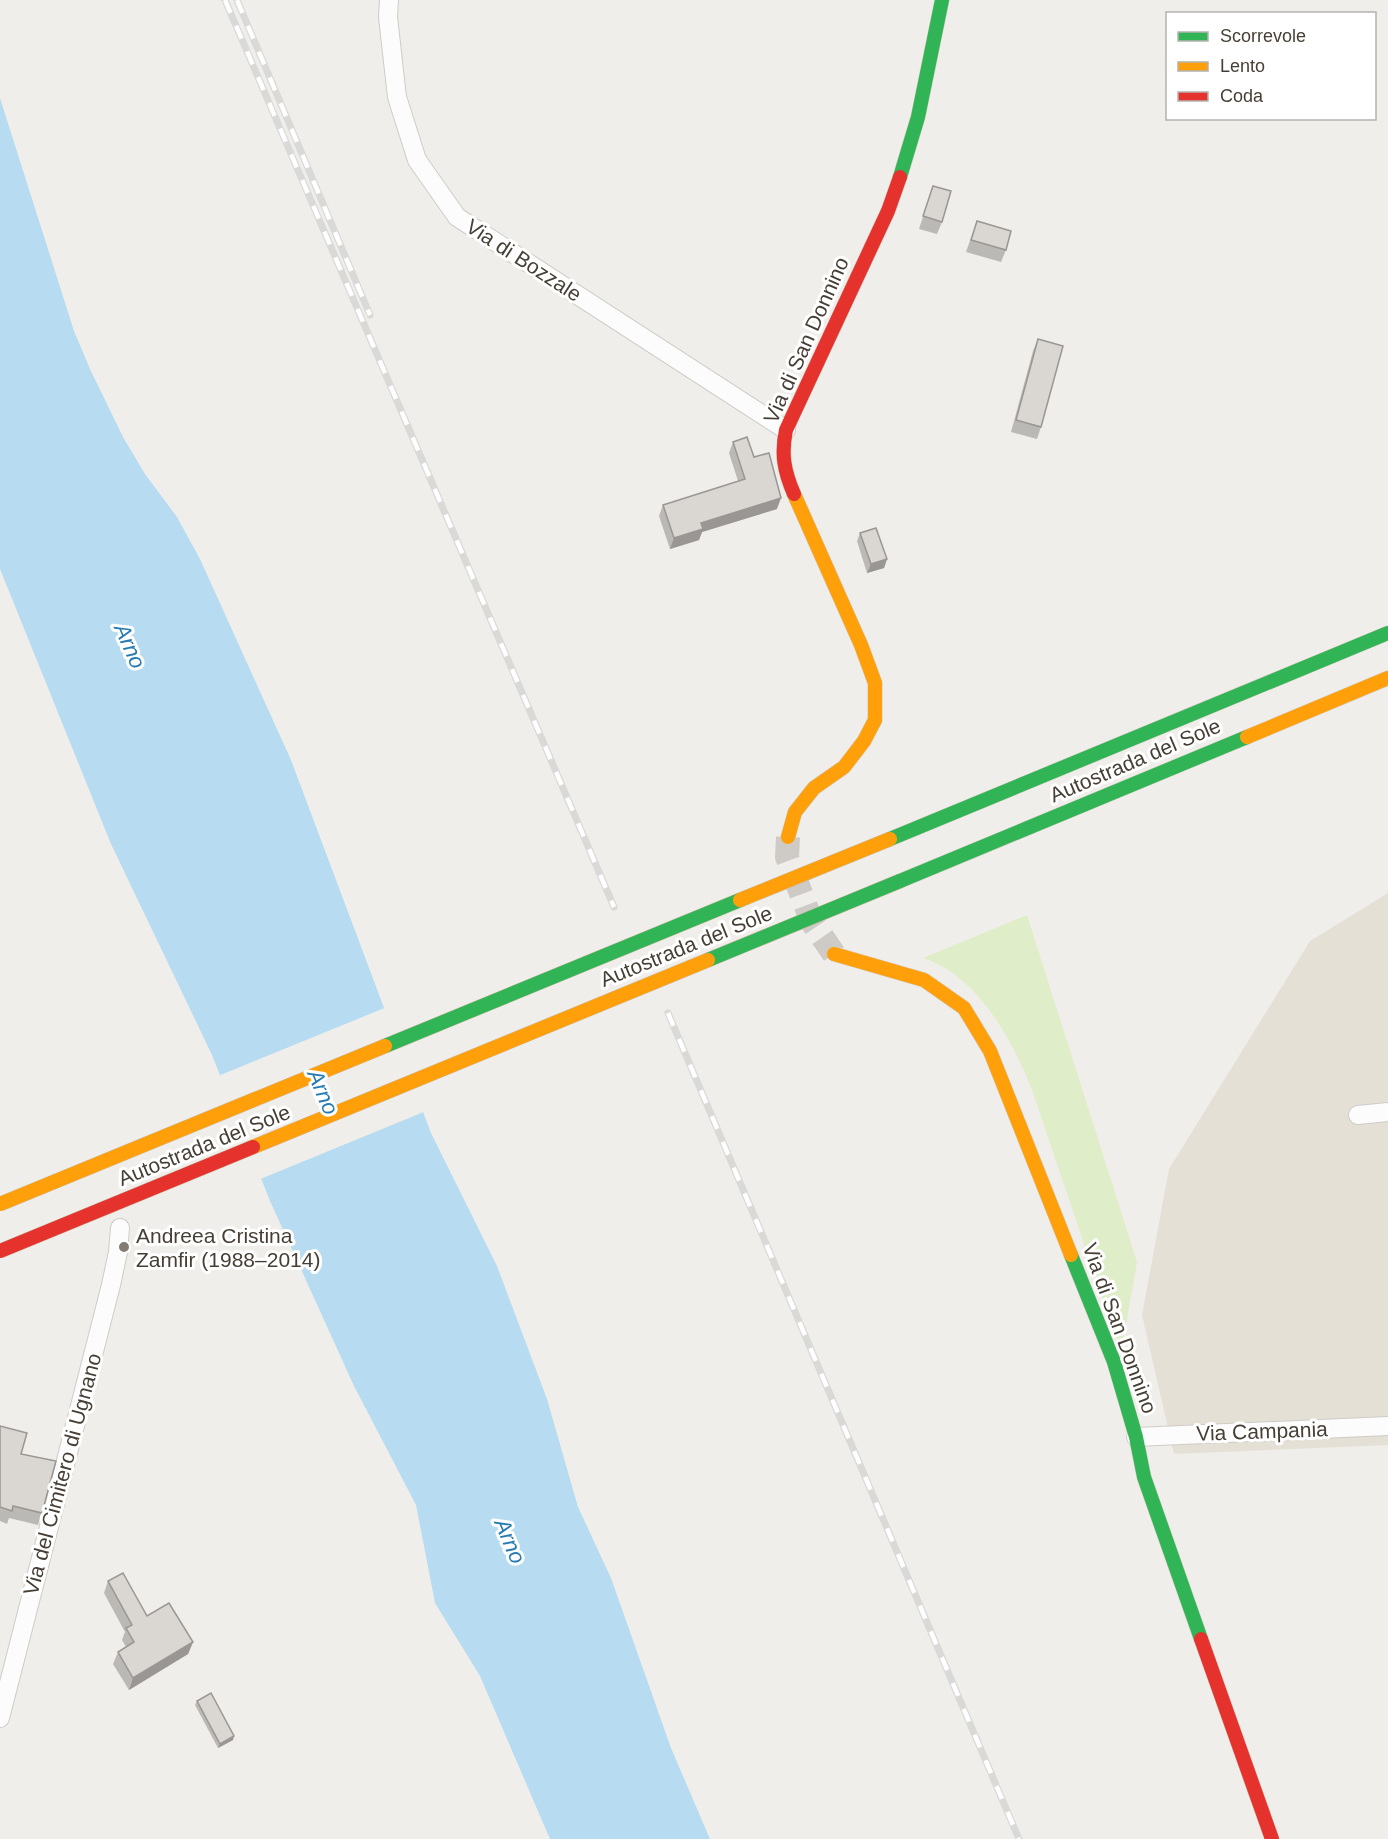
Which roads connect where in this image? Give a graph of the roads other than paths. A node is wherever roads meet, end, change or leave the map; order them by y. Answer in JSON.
{"nodes":[{"id":1,"x":389,"y":0,"type":"edge"},
{"id":2,"x":942,"y":0,"type":"edge"},
{"id":3,"x":786,"y":430,"type":"junction"},
{"id":4,"x":1388,"y":633,"type":"edge"},
{"id":5,"x":1388,"y":678,"type":"edge"},
{"id":6,"x":788,"y":837,"type":"tunnel mouth"},
{"id":7,"x":834,"y":954,"type":"tunnel mouth"},
{"id":8,"x":1388,"y":1112,"type":"edge"},
{"id":9,"x":1358,"y":1114,"type":"dead end"},
{"id":10,"x":0,"y":1204,"type":"edge"},
{"id":11,"x":120,"y":1228,"type":"dead end"},
{"id":12,"x":0,"y":1251,"type":"edge"},
{"id":13,"x":1388,"y":1426,"type":"edge"},
{"id":14,"x":1136,"y":1437,"type":"junction"},
{"id":15,"x":0,"y":1718,"type":"edge"},
{"id":16,"x":1272,"y":1839,"type":"edge"}],
"edges":[{"from":1,"to":3,"type":"street","name":"Via di Bozzale"},
{"from":2,"to":3,"type":"main road","name":"Via di San Donnino"},
{"from":3,"to":6,"type":"main road","name":"Via di San Donnino"},
{"from":4,"to":10,"type":"main road","name":"Autostrada del Sole","bridge":true},
{"from":5,"to":12,"type":"main road","name":"Autostrada del Sole","bridge":true},
{"from":7,"to":14,"type":"main road","name":"Via di San Donnino"},
{"from":8,"to":9,"type":"street"},
{"from":11,"to":15,"type":"street","name":"Via del Cimitero di Ugnano"},
{"from":13,"to":14,"type":"street","name":"Via Campania"},
{"from":14,"to":16,"type":"main road","name":"Via di San Donnino"}]}
